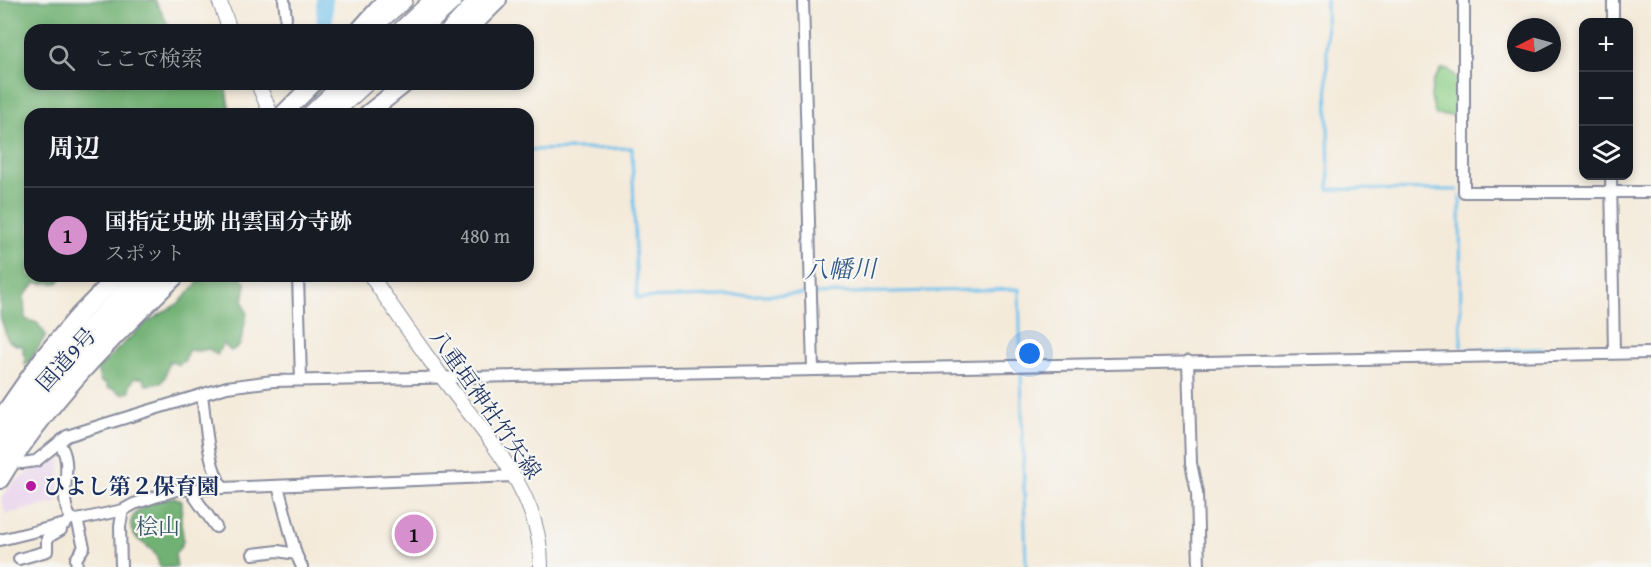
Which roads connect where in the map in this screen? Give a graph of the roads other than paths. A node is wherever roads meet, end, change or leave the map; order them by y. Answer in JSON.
{"nodes":[{"id":1,"x":219,"y":0,"type":"edge"},
{"id":2,"x":284,"y":0,"type":"edge"},
{"id":3,"x":386,"y":0,"type":"edge"},
{"id":4,"x":403,"y":0,"type":"edge"},
{"id":5,"x":434,"y":0,"type":"edge"},
{"id":6,"x":453,"y":0,"type":"edge"},
{"id":7,"x":479,"y":0,"type":"edge"},
{"id":8,"x":498,"y":0,"type":"edge"},
{"id":9,"x":803,"y":0,"type":"edge"},
{"id":10,"x":1464,"y":0,"type":"edge"},
{"id":11,"x":1613,"y":0,"type":"edge"},
{"id":12,"x":1612,"y":18,"type":"edge"},
{"id":13,"x":228,"y":24,"type":"edge"},
{"id":14,"x":284,"y":24,"type":"edge"},
{"id":15,"x":365,"y":24,"type":"edge"},
{"id":16,"x":375,"y":24,"type":"edge"},
{"id":17,"x":408,"y":24,"type":"edge"},
{"id":18,"x":427,"y":24,"type":"edge"},
{"id":19,"x":457,"y":24,"type":"edge"},
{"id":20,"x":474,"y":24,"type":"edge"},
{"id":21,"x":262,"y":90,"type":"edge"},
{"id":22,"x":307,"y":90,"type":"edge"},
{"id":23,"x":338,"y":90,"type":"edge"},
{"id":24,"x":358,"y":90,"type":"edge"},
{"id":25,"x":396,"y":90,"type":"edge"},
{"id":26,"x":268,"y":108,"type":"edge"},
{"id":27,"x":289,"y":108,"type":"edge"},
{"id":28,"x":318,"y":108,"type":"edge"},
{"id":29,"x":338,"y":108,"type":"edge"},
{"id":30,"x":374,"y":108,"type":"edge"},
{"id":31,"x":1611,"y":180,"type":"edge"},
{"id":32,"x":1611,"y":192,"type":"junction"},
{"id":33,"x":1651,"y":192,"type":"edge"},
{"id":34,"x":111,"y":282,"type":"edge"},
{"id":35,"x":134,"y":282,"type":"edge"},
{"id":36,"x":154,"y":282,"type":"edge"},
{"id":37,"x":170,"y":282,"type":"edge"},
{"id":38,"x":298,"y":282,"type":"edge"},
{"id":39,"x":375,"y":282,"type":"edge"},
{"id":40,"x":1651,"y":352,"type":"edge"},
{"id":41,"x":1614,"y":353,"type":"junction"},
{"id":42,"x":1188,"y":361,"type":"junction"},
{"id":43,"x":813,"y":370,"type":"junction"},
{"id":44,"x":441,"y":376,"type":"junction"},
{"id":45,"x":301,"y":380,"type":"junction"},
{"id":46,"x":202,"y":395,"type":"junction"},
{"id":47,"x":0,"y":419,"type":"edge"},
{"id":48,"x":0,"y":436,"type":"edge"},
{"id":49,"x":59,"y":443,"type":"junction"},
{"id":50,"x":6,"y":461,"type":"edge"},
{"id":51,"x":513,"y":476,"type":"junction"},
{"id":52,"x":0,"y":480,"type":"edge"},
{"id":53,"x":278,"y":486,"type":"junction"},
{"id":54,"x":193,"y":488,"type":"junction"},
{"id":55,"x":223,"y":488,"type":"junction"},
{"id":56,"x":123,"y":510,"type":"junction"},
{"id":57,"x":71,"y":521,"type":"junction"},
{"id":58,"x":216,"y":527,"type":"dead end"},
{"id":59,"x":0,"y":540,"type":"edge"},
{"id":60,"x":253,"y":554,"type":"dead end"},
{"id":61,"x":296,"y":554,"type":"junction"},
{"id":62,"x":19,"y":559,"type":"dead end"},
{"id":63,"x":77,"y":567,"type":"edge"},
{"id":64,"x":122,"y":567,"type":"edge"},
{"id":65,"x":302,"y":567,"type":"edge"},
{"id":66,"x":541,"y":567,"type":"edge"},
{"id":67,"x":1199,"y":567,"type":"edge"}],
"edges":[{"from":1,"to":13,"type":"main road"},
{"from":2,"to":14,"type":"street"},
{"from":3,"to":15,"type":"highway"},
{"from":4,"to":16,"type":"highway"},
{"from":5,"to":17,"type":"highway"},
{"from":6,"to":18,"type":"highway"},
{"from":7,"to":19,"type":"highway"},
{"from":8,"to":20,"type":"highway"},
{"from":9,"to":43,"type":"street"},
{"from":10,"to":32,"type":"street"},
{"from":11,"to":12,"type":"street"},
{"from":21,"to":26,"type":"main road"},
{"from":22,"to":27,"type":"highway"},
{"from":23,"to":28,"type":"highway"},
{"from":24,"to":29,"type":"highway"},
{"from":25,"to":30,"type":"highway"},
{"from":31,"to":32,"type":"street"},
{"from":32,"to":33,"type":"street"},
{"from":32,"to":41,"type":"street"},
{"from":34,"to":47,"type":"highway","name":"国道9号"},
{"from":35,"to":48,"type":"highway"},
{"from":36,"to":50,"type":"highway"},
{"from":37,"to":50,"type":"highway","name":"国道9号"},
{"from":38,"to":45,"type":"street"},
{"from":39,"to":44,"type":"main road","name":"八重垣神社竹矢線"},
{"from":40,"to":41,"type":"street"},
{"from":41,"to":42,"type":"street"},
{"from":42,"to":43,"type":"street"},
{"from":42,"to":67,"type":"street"},
{"from":43,"to":44,"type":"street"},
{"from":44,"to":45,"type":"street"},
{"from":44,"to":51,"type":"main road","name":"八重垣神社竹矢線"},
{"from":45,"to":46,"type":"street"},
{"from":46,"to":49,"type":"street"},
{"from":46,"to":55,"type":"street"},
{"from":49,"to":50,"type":"street"},
{"from":49,"to":57,"type":"street"},
{"from":50,"to":52,"type":"highway","name":"国道9号"},
{"from":51,"to":53,"type":"street"},
{"from":51,"to":66,"type":"main road","name":"八重垣神社竹矢線"},
{"from":53,"to":55,"type":"street"},
{"from":53,"to":61,"type":"street"},
{"from":54,"to":55,"type":"street"},
{"from":54,"to":56,"type":"street"},
{"from":54,"to":58,"type":"street"},
{"from":56,"to":57,"type":"street"},
{"from":56,"to":64,"type":"street"},
{"from":57,"to":59,"type":"street"},
{"from":57,"to":62,"type":"street"},
{"from":57,"to":63,"type":"street"},
{"from":60,"to":61,"type":"street"},
{"from":61,"to":65,"type":"street"}]}
